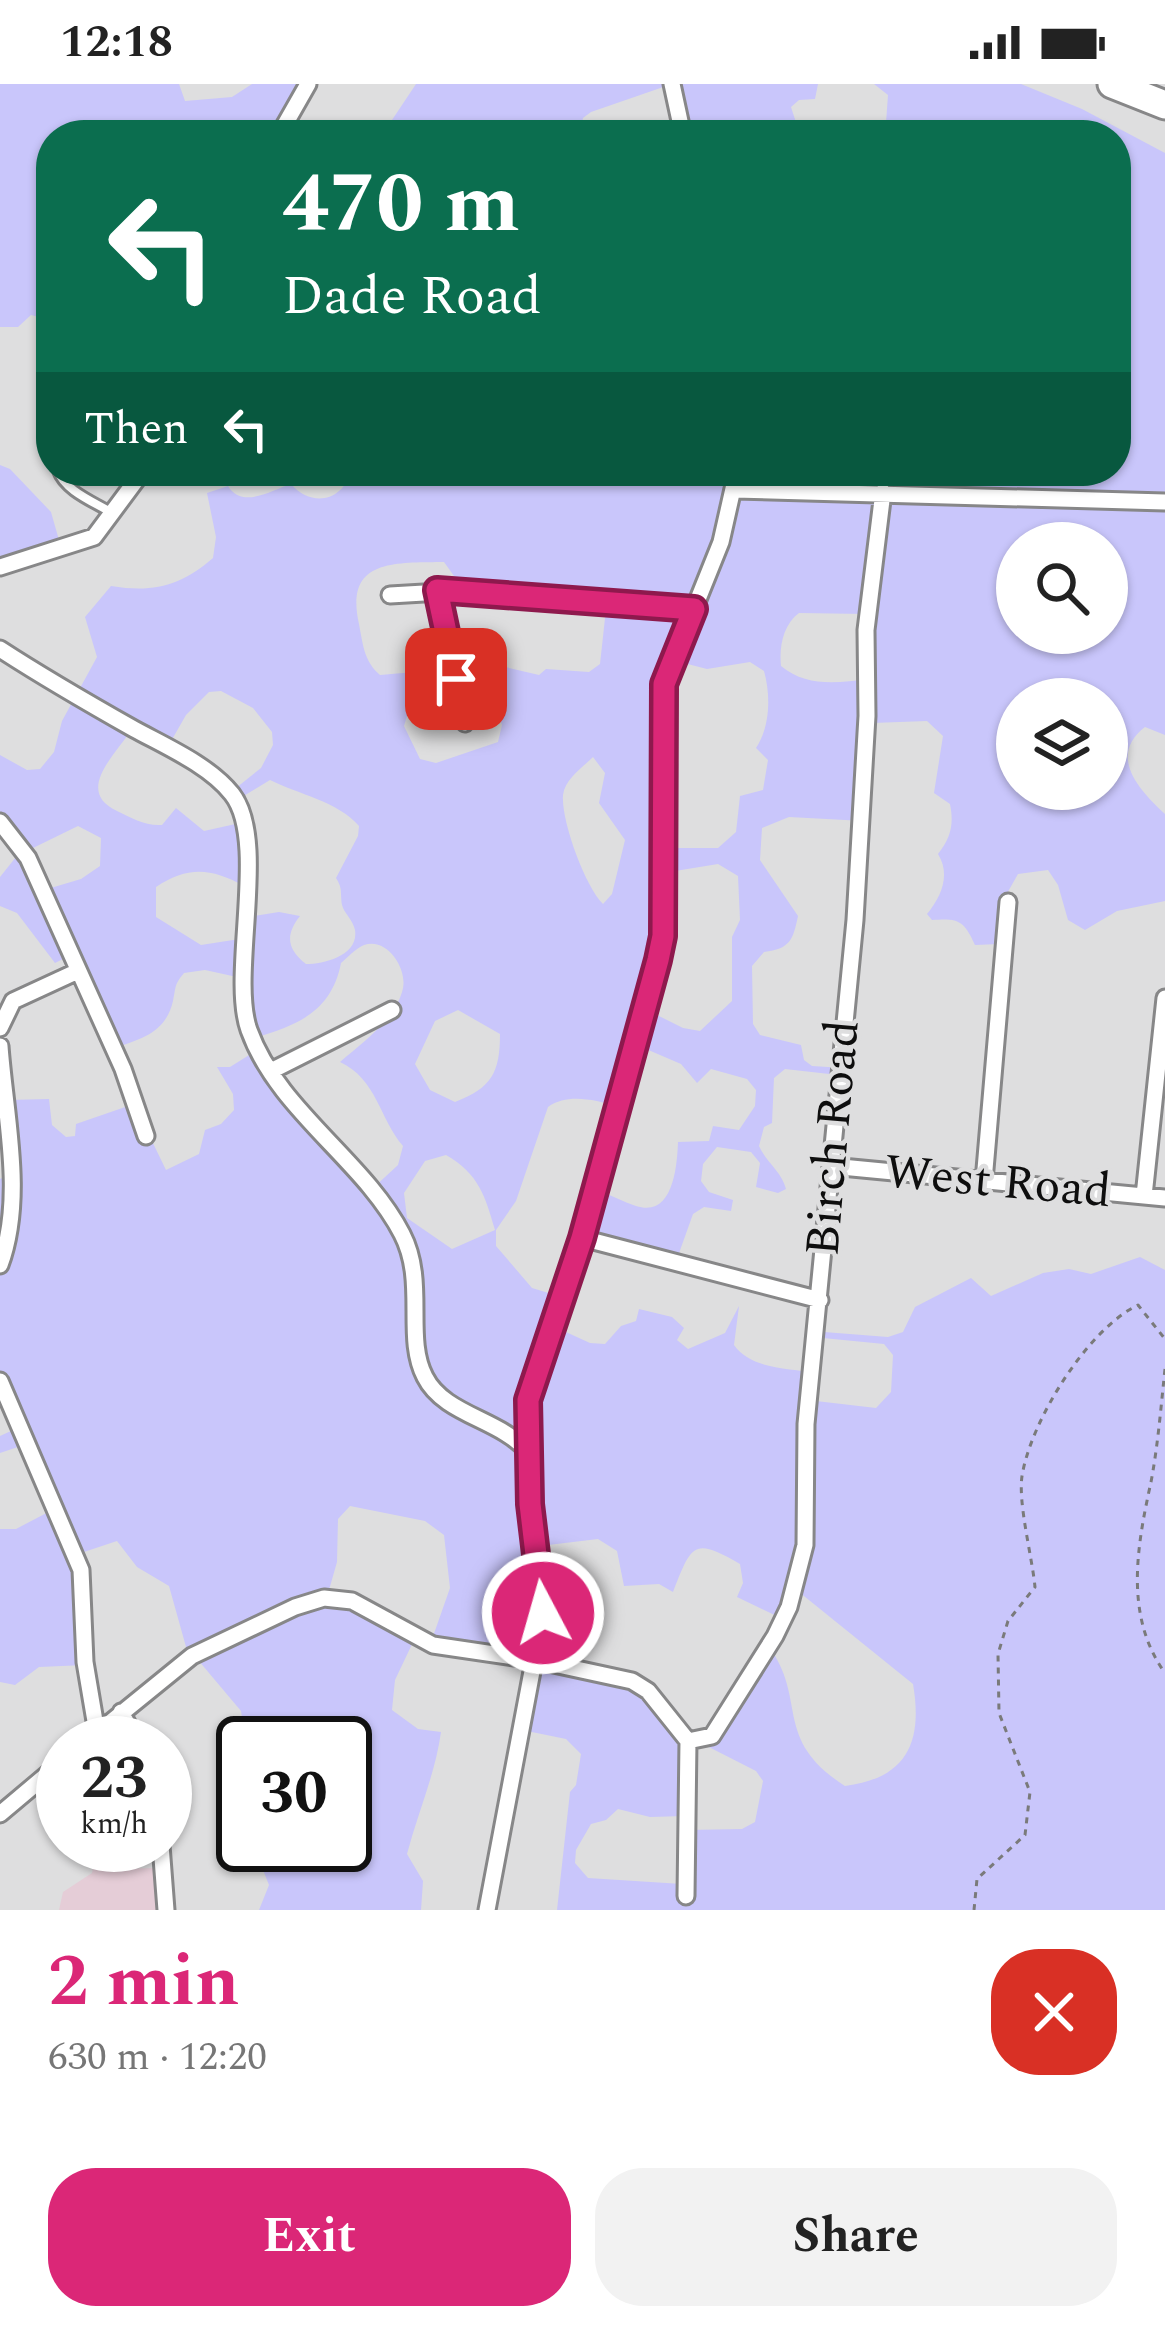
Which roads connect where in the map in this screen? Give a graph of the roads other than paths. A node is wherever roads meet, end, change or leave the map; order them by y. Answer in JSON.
{"nodes":[{"id":1,"x":308,"y":84,"type":"edge"},
{"id":2,"x":672,"y":84,"type":"edge"},
{"id":3,"x":1112,"y":84,"type":"edge"},
{"id":4,"x":1165,"y":106,"type":"edge"},
{"id":5,"x":288,"y":120,"type":"edge"},
{"id":6,"x":680,"y":120,"type":"edge"},
{"id":7,"x":68,"y":486,"type":"edge"},
{"id":8,"x":133,"y":486,"type":"edge"},
{"id":9,"x":735,"y":486,"type":"edge"},
{"id":10,"x":735,"y":490,"type":"junction"},
{"id":11,"x":883,"y":492,"type":"junction"},
{"id":12,"x":1165,"y":502,"type":"edge"},
{"id":13,"x":114,"y":513,"type":"junction"},
{"id":14,"x":0,"y":567,"type":"edge"},
{"id":15,"x":437,"y":590,"type":"junction"},
{"id":16,"x":390,"y":595,"type":"dead end"},
{"id":17,"x":694,"y":609,"type":"junction"},
{"id":18,"x":0,"y":649,"type":"edge"},
{"id":19,"x":465,"y":723,"type":"dead end"},
{"id":20,"x":0,"y":822,"type":"edge"},
{"id":21,"x":1007,"y":902,"type":"dead end"},
{"id":22,"x":79,"y":971,"type":"junction"},
{"id":23,"x":1165,"y":998,"type":"edge"},
{"id":24,"x":392,"y":1010,"type":"dead end"},
{"id":25,"x":0,"y":1028,"type":"edge"},
{"id":26,"x":0,"y":1046,"type":"edge"},
{"id":27,"x":272,"y":1070,"type":"junction"},
{"id":28,"x":146,"y":1136,"type":"dead end"},
{"id":29,"x":831,"y":1166,"type":"junction"},
{"id":30,"x":984,"y":1181,"type":"junction"},
{"id":31,"x":1144,"y":1196,"type":"junction"},
{"id":32,"x":1165,"y":1198,"type":"edge"},
{"id":33,"x":582,"y":1238,"type":"junction"},
{"id":34,"x":0,"y":1265,"type":"edge"},
{"id":35,"x":820,"y":1300,"type":"junction"},
{"id":36,"x":0,"y":1381,"type":"edge"},
{"id":37,"x":527,"y":1450,"type":"junction"},
{"id":38,"x":535,"y":1660,"type":"junction"},
{"id":39,"x":121,"y":1712,"type":"junction"},
{"id":40,"x":89,"y":1716,"type":"edge"},
{"id":41,"x":116,"y":1716,"type":"edge"},
{"id":42,"x":123,"y":1716,"type":"edge"},
{"id":43,"x":688,"y":1741,"type":"junction"},
{"id":44,"x":36,"y":1783,"type":"edge"},
{"id":45,"x":0,"y":1814,"type":"edge"},
{"id":46,"x":163,"y":1872,"type":"edge"},
{"id":47,"x":686,"y":1895,"type":"dead end"},
{"id":48,"x":166,"y":1910,"type":"edge"},
{"id":49,"x":487,"y":1910,"type":"edge"}],
"edges":[{"from":1,"to":5,"type":"street"},
{"from":2,"to":6,"type":"street"},
{"from":3,"to":4,"type":"highway"},
{"from":7,"to":13,"type":"lane"},
{"from":8,"to":13,"type":"street"},
{"from":9,"to":10,"type":"street"},
{"from":10,"to":11,"type":"street"},
{"from":10,"to":17,"type":"street"},
{"from":11,"to":12,"type":"street"},
{"from":11,"to":29,"type":"street","name":"Birch Road"},
{"from":13,"to":14,"type":"street"},
{"from":15,"to":16,"type":"street"},
{"from":15,"to":17,"type":"street"},
{"from":15,"to":19,"type":"street"},
{"from":17,"to":33,"type":"street"},
{"from":18,"to":27,"type":"street"},
{"from":20,"to":22,"type":"street"},
{"from":21,"to":30,"type":"street"},
{"from":22,"to":25,"type":"street"},
{"from":22,"to":28,"type":"street"},
{"from":23,"to":31,"type":"street"},
{"from":24,"to":27,"type":"street"},
{"from":26,"to":34,"type":"street"},
{"from":27,"to":37,"type":"street"},
{"from":29,"to":30,"type":"street","name":"West Road"},
{"from":29,"to":35,"type":"street","name":"Birch Road"},
{"from":30,"to":31,"type":"street","name":"West Road"},
{"from":31,"to":32,"type":"street","name":"West Road"},
{"from":33,"to":35,"type":"street"},
{"from":33,"to":37,"type":"street"},
{"from":35,"to":43,"type":"street","name":"Birch Road"},
{"from":36,"to":40,"type":"street"},
{"from":37,"to":38,"type":"street"},
{"from":38,"to":39,"type":"street"},
{"from":38,"to":43,"type":"street"},
{"from":38,"to":49,"type":"street"},
{"from":39,"to":41,"type":"street"},
{"from":39,"to":42,"type":"street"},
{"from":43,"to":47,"type":"street"},
{"from":44,"to":45,"type":"street"},
{"from":46,"to":48,"type":"street"}]}
